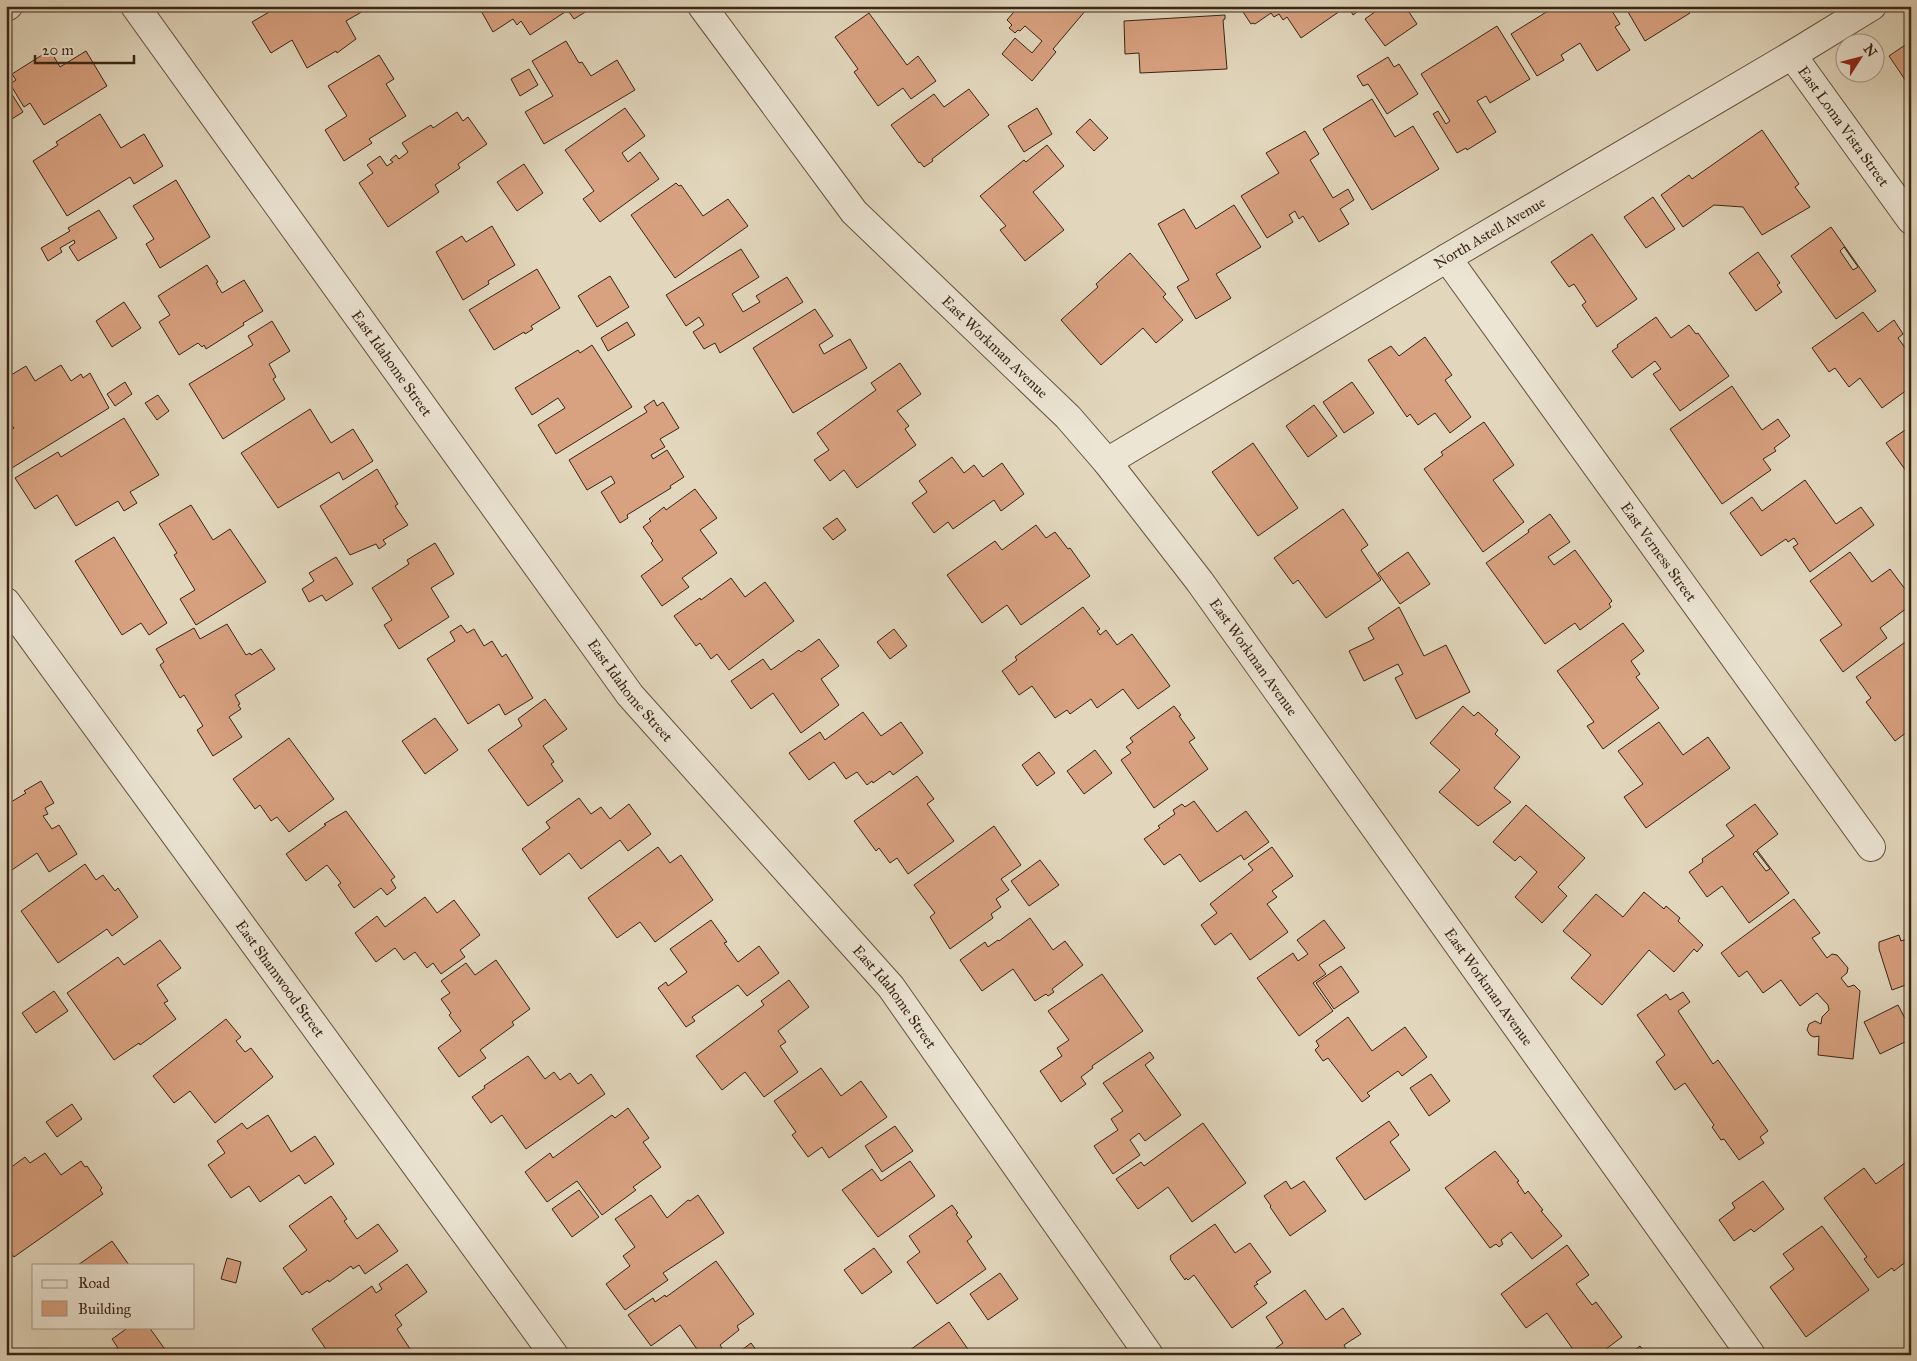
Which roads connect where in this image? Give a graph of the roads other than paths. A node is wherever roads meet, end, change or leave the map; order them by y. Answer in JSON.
{"nodes":[{"id":1,"x":136,"y":6,"type":"edge"},
{"id":2,"x":702,"y":6,"type":"edge"},
{"id":3,"x":1872,"y":6,"type":"edge"},
{"id":4,"x":1792,"y":55,"type":"junction"},
{"id":5,"x":1911,"y":220,"type":"edge"},
{"id":6,"x":1447,"y":258,"type":"junction"},
{"id":7,"x":1107,"y":462,"type":"junction"},
{"id":8,"x":6,"y":602,"type":"edge"},
{"id":9,"x":1871,"y":847,"type":"dead end"},
{"id":10,"x":1137,"y":1351,"type":"edge"},
{"id":11,"x":554,"y":1355,"type":"edge"},
{"id":12,"x":1752,"y":1355,"type":"edge"}],
"edges":[{"from":1,"to":10,"type":"street","name":"East Idahome Street"},
{"from":2,"to":7,"type":"street","name":"East Workman Avenue"},
{"from":3,"to":4,"type":"street","name":"North Astell Avenue"},
{"from":4,"to":5,"type":"street","name":"East Loma Vista Street"},
{"from":4,"to":6,"type":"street","name":"North Astell Avenue"},
{"from":6,"to":7,"type":"street","name":"North Astell Avenue"},
{"from":6,"to":9,"type":"street","name":"East Verness Street"},
{"from":7,"to":12,"type":"street","name":"East Workman Avenue"},
{"from":8,"to":11,"type":"street","name":"East Shamwood Street"}]}
